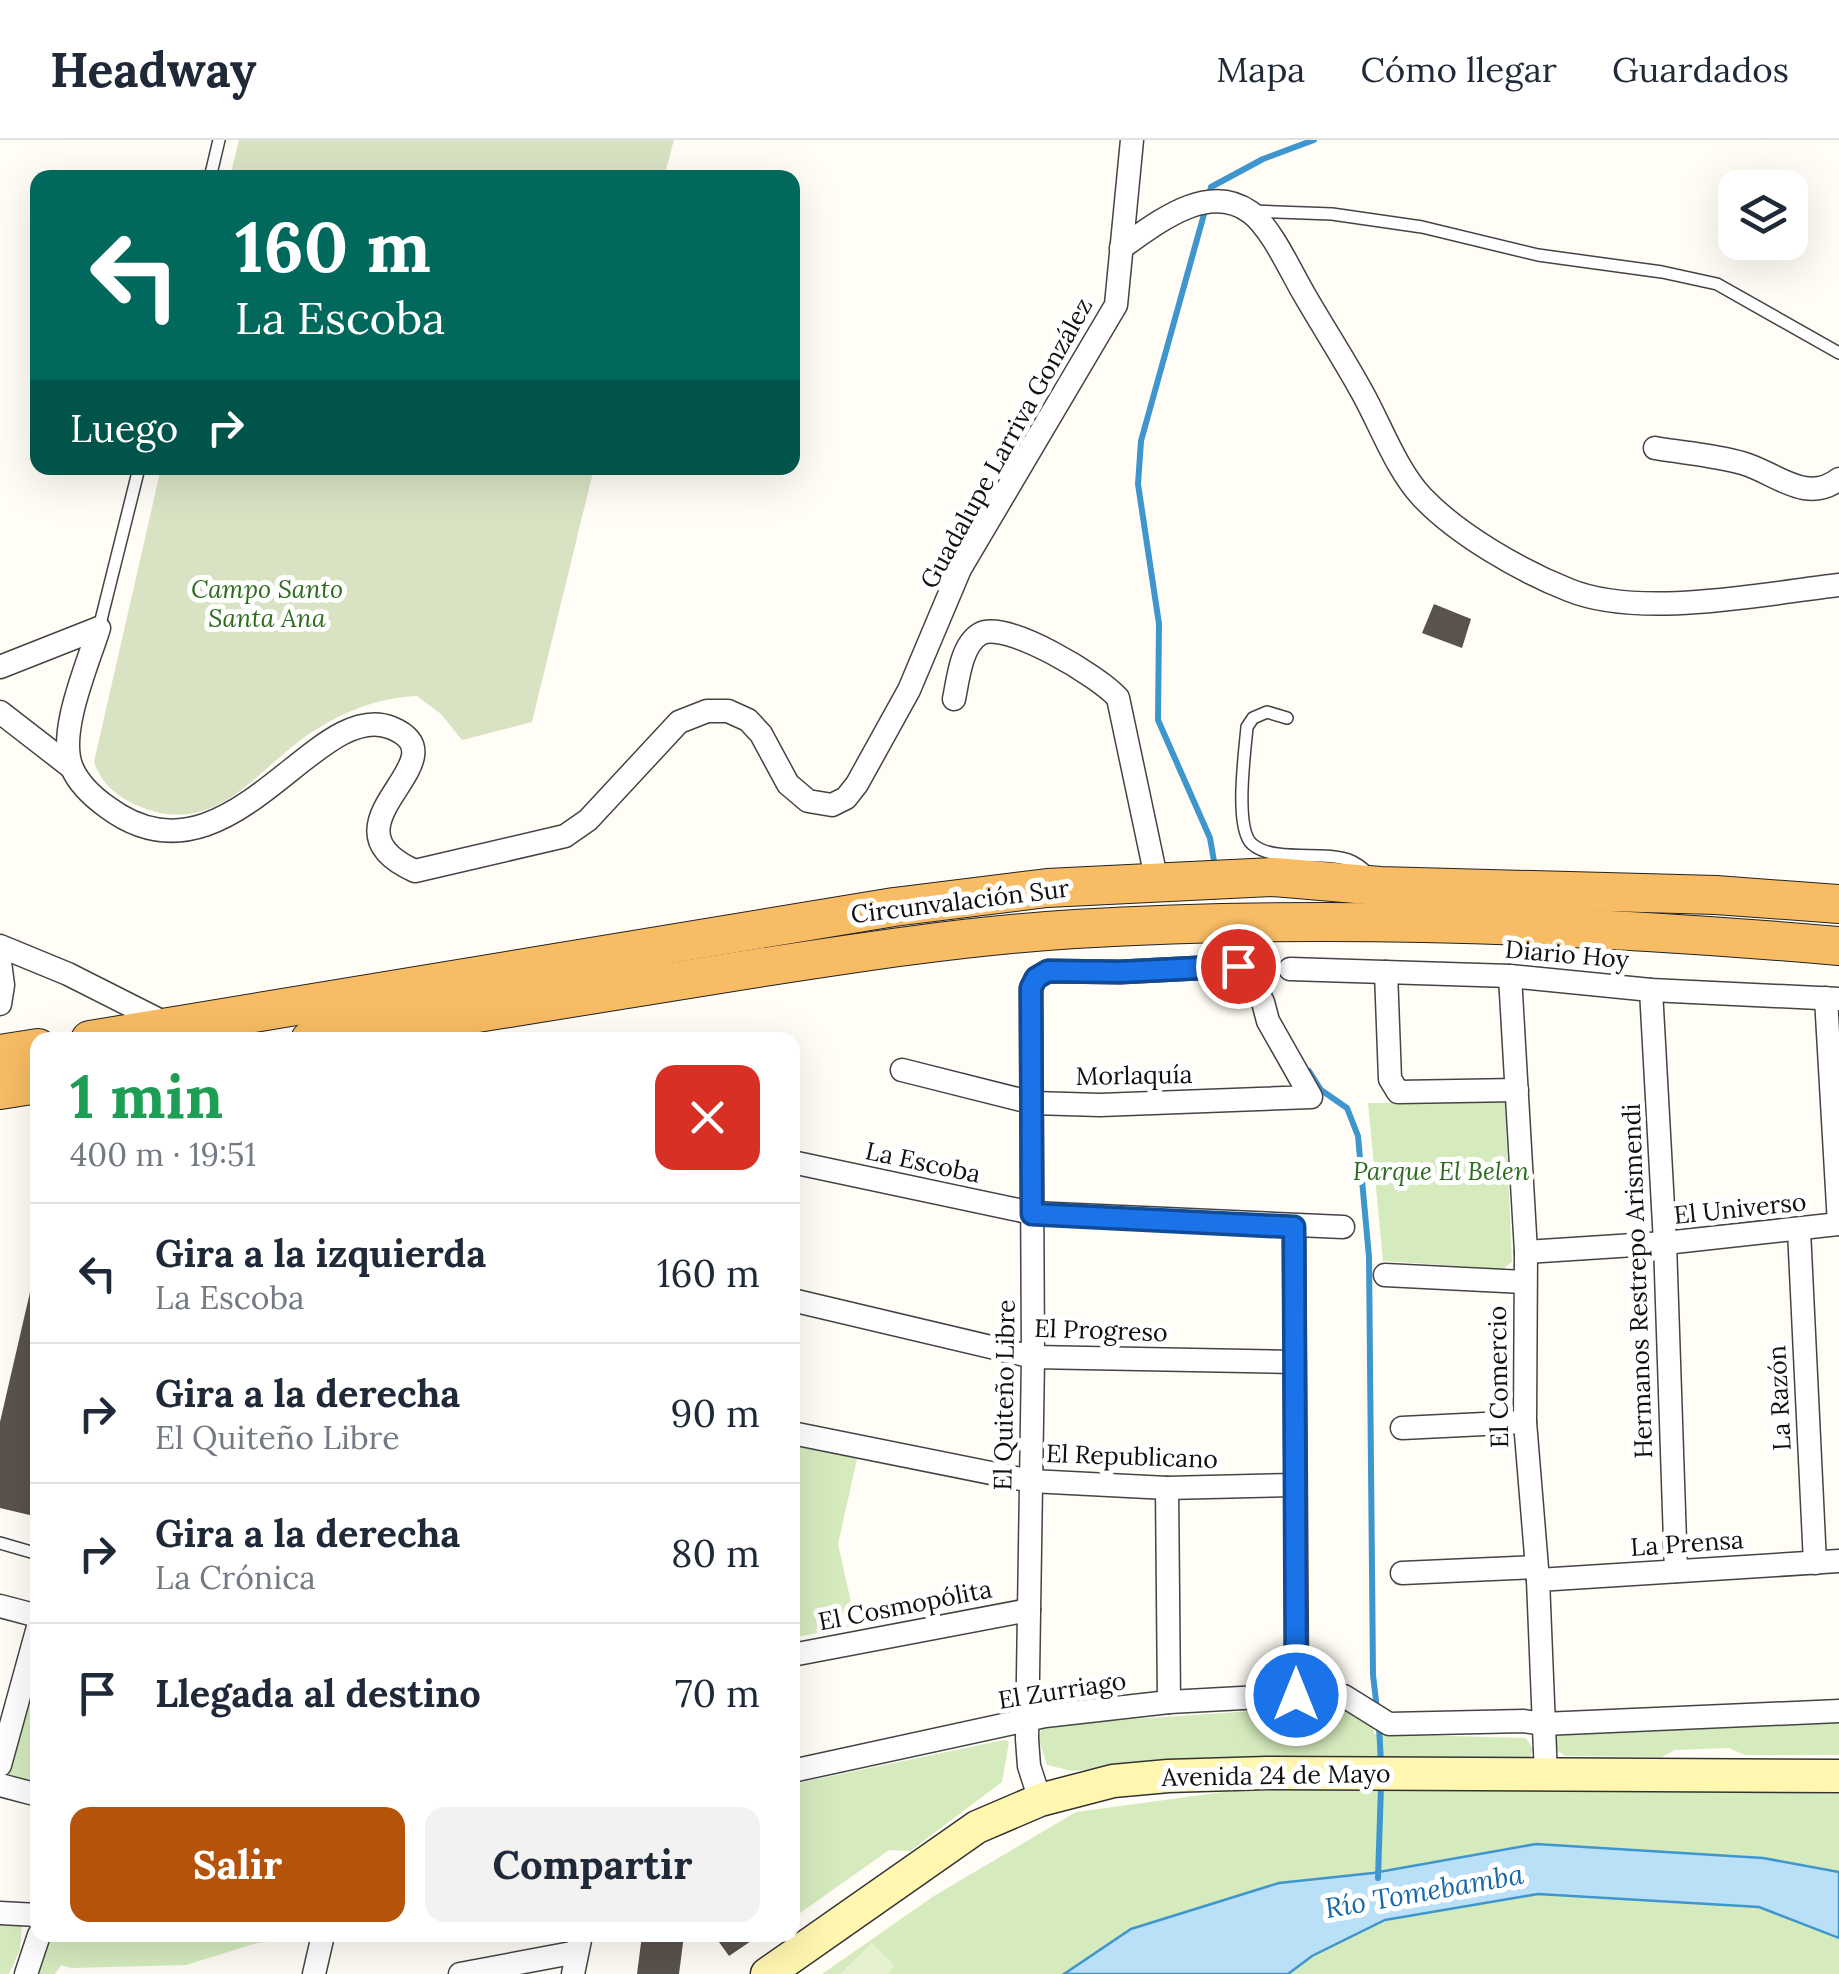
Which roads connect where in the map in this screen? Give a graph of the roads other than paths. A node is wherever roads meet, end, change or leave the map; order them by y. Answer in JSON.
{"nodes":[{"id":1,"x":219,"y":140,"type":"edge"},
{"id":2,"x":1132,"y":140,"type":"edge"},
{"id":3,"x":212,"y":170,"type":"edge"},
{"id":4,"x":1249,"y":211,"type":"junction"},
{"id":5,"x":1121,"y":248,"type":"junction"},
{"id":6,"x":1839,"y":352,"type":"edge"},
{"id":7,"x":1655,"y":448,"type":"dead end"},
{"id":8,"x":137,"y":475,"type":"edge"},
{"id":9,"x":1839,"y":479,"type":"edge"},
{"id":10,"x":1839,"y":585,"type":"edge"},
{"id":11,"x":99,"y":628,"type":"junction"},
{"id":12,"x":0,"y":667,"type":"edge"},
{"id":13,"x":954,"y":699,"type":"dead end"},
{"id":14,"x":0,"y":712,"type":"edge"},
{"id":15,"x":1287,"y":718,"type":"dead end"},
{"id":16,"x":71,"y":767,"type":"junction"},
{"id":17,"x":1157,"y":882,"type":"junction"},
{"id":18,"x":1380,"y":886,"type":"junction"},
{"id":19,"x":1839,"y":904,"type":"edge"},
{"id":20,"x":1049,"y":931,"type":"junction"},
{"id":21,"x":0,"y":946,"type":"edge"},
{"id":22,"x":1839,"y":946,"type":"edge"},
{"id":23,"x":0,"y":962,"type":"edge"},
{"id":24,"x":1238,"y":966,"type":"dead end"},
{"id":25,"x":1290,"y":969,"type":"dead end"},
{"id":26,"x":1048,"y":971,"type":"junction"},
{"id":27,"x":1386,"y":972,"type":"junction"},
{"id":28,"x":1510,"y":976,"type":"junction"},
{"id":29,"x":1651,"y":990,"type":"junction"},
{"id":30,"x":1832,"y":999,"type":"edge"},
{"id":31,"x":1263,"y":1002,"type":"dead end"},
{"id":32,"x":0,"y":1004,"type":"edge"},
{"id":33,"x":211,"y":1021,"type":"junction"},
{"id":34,"x":141,"y":1032,"type":"edge"},
{"id":35,"x":361,"y":1032,"type":"edge"},
{"id":36,"x":30,"y":1049,"type":"edge"},
{"id":37,"x":0,"y":1054,"type":"edge"},
{"id":38,"x":902,"y":1070,"type":"dead end"},
{"id":39,"x":30,"y":1085,"type":"edge"},
{"id":40,"x":0,"y":1090,"type":"edge"},
{"id":41,"x":1517,"y":1090,"type":"junction"},
{"id":42,"x":1034,"y":1104,"type":"junction"},
{"id":43,"x":800,"y":1164,"type":"edge"},
{"id":44,"x":1032,"y":1214,"type":"junction"},
{"id":45,"x":1839,"y":1224,"type":"edge"},
{"id":46,"x":1294,"y":1227,"type":"junction"},
{"id":47,"x":1342,"y":1227,"type":"dead end"},
{"id":48,"x":1799,"y":1230,"type":"junction"},
{"id":49,"x":1665,"y":1243,"type":"junction"},
{"id":50,"x":1526,"y":1252,"type":"junction"},
{"id":51,"x":1385,"y":1275,"type":"dead end"},
{"id":52,"x":1524,"y":1282,"type":"junction"},
{"id":53,"x":800,"y":1302,"type":"edge"},
{"id":54,"x":1033,"y":1357,"type":"junction"},
{"id":55,"x":1294,"y":1362,"type":"junction"},
{"id":56,"x":1525,"y":1422,"type":"junction"},
{"id":57,"x":1402,"y":1428,"type":"dead end"},
{"id":58,"x":800,"y":1435,"type":"edge"},
{"id":59,"x":1031,"y":1481,"type":"junction"},
{"id":60,"x":1295,"y":1485,"type":"junction"},
{"id":61,"x":1167,"y":1488,"type":"junction"},
{"id":62,"x":0,"y":1543,"type":"edge"},
{"id":63,"x":30,"y":1552,"type":"edge"},
{"id":64,"x":1839,"y":1561,"type":"edge"},
{"id":65,"x":1815,"y":1563,"type":"junction"},
{"id":66,"x":1676,"y":1571,"type":"junction"},
{"id":67,"x":1402,"y":1572,"type":"dead end"},
{"id":68,"x":1537,"y":1574,"type":"junction"},
{"id":69,"x":0,"y":1606,"type":"edge"},
{"id":70,"x":1029,"y":1610,"type":"junction"},
{"id":71,"x":30,"y":1614,"type":"edge"},
{"id":72,"x":800,"y":1653,"type":"edge"},
{"id":73,"x":30,"y":1656,"type":"edge"},
{"id":74,"x":1296,"y":1695,"type":"junction"},
{"id":75,"x":1169,"y":1702,"type":"junction"},
{"id":76,"x":1839,"y":1711,"type":"edge"},
{"id":77,"x":1027,"y":1721,"type":"junction"},
{"id":78,"x":1543,"y":1724,"type":"junction"},
{"id":79,"x":0,"y":1765,"type":"edge"},
{"id":80,"x":800,"y":1769,"type":"edge"},
{"id":81,"x":1546,"y":1776,"type":"junction"},
{"id":82,"x":1839,"y":1776,"type":"edge"},
{"id":83,"x":0,"y":1785,"type":"edge"},
{"id":84,"x":30,"y":1793,"type":"edge"},
{"id":85,"x":1040,"y":1800,"type":"junction"},
{"id":86,"x":0,"y":1913,"type":"edge"},
{"id":87,"x":30,"y":1915,"type":"edge"},
{"id":88,"x":37,"y":1942,"type":"edge"},
{"id":89,"x":321,"y":1942,"type":"edge"},
{"id":90,"x":577,"y":1954,"type":"edge"},
{"id":91,"x":26,"y":1974,"type":"edge"},
{"id":92,"x":314,"y":1974,"type":"edge"},
{"id":93,"x":460,"y":1974,"type":"edge"},
{"id":94,"x":767,"y":1974,"type":"edge"}],
"edges":[{"from":1,"to":3,"type":"lane"},
{"from":2,"to":5,"type":"street"},
{"from":4,"to":5,"type":"street"},
{"from":4,"to":6,"type":"lane"},
{"from":4,"to":10,"type":"street"},
{"from":5,"to":16,"type":"street","name":"Guadalupe Larriva González"},
{"from":7,"to":9,"type":"street"},
{"from":8,"to":11,"type":"lane"},
{"from":11,"to":12,"type":"street"},
{"from":11,"to":16,"type":"street"},
{"from":13,"to":17,"type":"street"},
{"from":14,"to":16,"type":"street"},
{"from":15,"to":18,"type":"lane"},
{"from":17,"to":18,"type":"highway","name":"Circunvalación Sur"},
{"from":17,"to":33,"type":"highway","name":"Circunvalación Sur"},
{"from":18,"to":19,"type":"highway","name":"Circunvalación Sur"},
{"from":20,"to":22,"type":"highway","name":"Circunvalación Sur"},
{"from":20,"to":26,"type":"street"},
{"from":20,"to":35,"type":"highway","name":"Circunvalación Sur"},
{"from":21,"to":33,"type":"street"},
{"from":23,"to":32,"type":"street"},
{"from":24,"to":26,"type":"street"},
{"from":25,"to":27,"type":"street","name":"Diario Hoy"},
{"from":26,"to":42,"type":"street","name":"El Quiteño Libre"},
{"from":27,"to":28,"type":"street","name":"Diario Hoy"},
{"from":27,"to":41,"type":"street"},
{"from":28,"to":29,"type":"street","name":"Diario Hoy"},
{"from":28,"to":41,"type":"street","name":"El Comercio"},
{"from":29,"to":30,"type":"street","name":"Diario Hoy"},
{"from":29,"to":49,"type":"street","name":"Hermanos Restrepo Arismendi"},
{"from":30,"to":45,"type":"street"},
{"from":31,"to":42,"type":"street","name":"Morlaquía"},
{"from":33,"to":34,"type":"highway","name":"Circunvalación Sur"},
{"from":36,"to":37,"type":"highway"},
{"from":38,"to":42,"type":"street","name":"Morlaquía"},
{"from":39,"to":40,"type":"highway"},
{"from":41,"to":50,"type":"street","name":"El Comercio"},
{"from":42,"to":44,"type":"street","name":"El Quiteño Libre"},
{"from":43,"to":44,"type":"street","name":"La Escoba"},
{"from":44,"to":46,"type":"street","name":"La Escoba"},
{"from":44,"to":54,"type":"street","name":"El Quiteño Libre"},
{"from":45,"to":48,"type":"street","name":"El Universo"},
{"from":46,"to":47,"type":"street","name":"La Escoba"},
{"from":46,"to":55,"type":"street"},
{"from":48,"to":49,"type":"street","name":"El Universo"},
{"from":48,"to":65,"type":"street","name":"La Razón"},
{"from":49,"to":50,"type":"street","name":"El Universo"},
{"from":49,"to":66,"type":"street","name":"Hermanos Restrepo Arismendi"},
{"from":50,"to":52,"type":"street","name":"El Comercio"},
{"from":51,"to":52,"type":"street"},
{"from":52,"to":56,"type":"street","name":"El Comercio"},
{"from":53,"to":54,"type":"street","name":"El Progreso"},
{"from":54,"to":55,"type":"street","name":"El Progreso"},
{"from":54,"to":59,"type":"street","name":"El Quiteño Libre"},
{"from":55,"to":60,"type":"street"},
{"from":56,"to":57,"type":"street"},
{"from":56,"to":68,"type":"street","name":"El Comercio"},
{"from":58,"to":59,"type":"street","name":"El Republicano"},
{"from":59,"to":61,"type":"street","name":"El Republicano"},
{"from":59,"to":70,"type":"street","name":"El Quiteño Libre"},
{"from":60,"to":61,"type":"street","name":"El Republicano"},
{"from":60,"to":74,"type":"street"},
{"from":61,"to":75,"type":"street"},
{"from":62,"to":63,"type":"lane"},
{"from":64,"to":65,"type":"street","name":"La Prensa"},
{"from":65,"to":66,"type":"street","name":"La Prensa"},
{"from":66,"to":68,"type":"street","name":"La Prensa"},
{"from":67,"to":68,"type":"street","name":"La Prensa"},
{"from":68,"to":78,"type":"street","name":"El Comercio"},
{"from":69,"to":71,"type":"street"},
{"from":70,"to":72,"type":"street","name":"El Cosmopólita"},
{"from":70,"to":77,"type":"street","name":"El Quiteño Libre"},
{"from":73,"to":79,"type":"street"},
{"from":74,"to":75,"type":"street","name":"El Zurriago"},
{"from":74,"to":78,"type":"street","name":"El Zurriago"},
{"from":75,"to":77,"type":"street","name":"El Zurriago"},
{"from":76,"to":78,"type":"street"},
{"from":77,"to":80,"type":"street","name":"El Zurriago"},
{"from":77,"to":85,"type":"street","name":"El Quiteño Libre"},
{"from":78,"to":81,"type":"street","name":"El Comercio"},
{"from":81,"to":82,"type":"main road","name":"Avenida 24 de Mayo"},
{"from":81,"to":85,"type":"main road","name":"Avenida 24 de Mayo"},
{"from":83,"to":84,"type":"street"},
{"from":85,"to":94,"type":"main road","name":"Avenida 24 de Mayo"},
{"from":86,"to":87,"type":"street"},
{"from":88,"to":91,"type":"street"},
{"from":89,"to":92,"type":"street"},
{"from":90,"to":93,"type":"street"}]}
